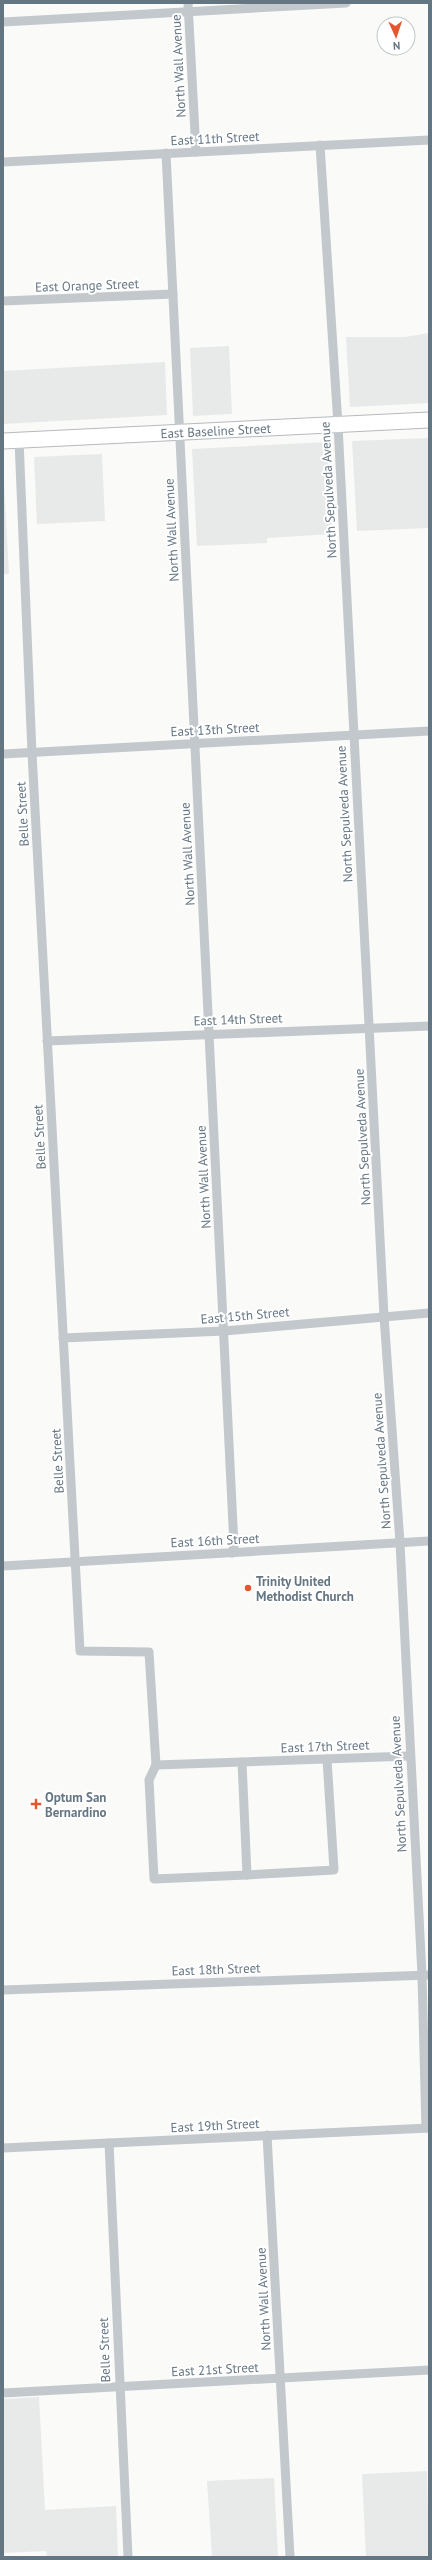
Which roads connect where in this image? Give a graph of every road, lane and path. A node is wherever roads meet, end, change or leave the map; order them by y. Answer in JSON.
{"nodes":[{"id":1,"x":346,"y":3,"type":"edge"},
{"id":2,"x":188,"y":7,"type":"edge"},
{"id":3,"x":3,"y":22,"type":"edge"},
{"id":4,"x":429,"y":140,"type":"edge"},
{"id":5,"x":320,"y":145,"type":"junction"},
{"id":6,"x":196,"y":152,"type":"junction"},
{"id":7,"x":166,"y":153,"type":"junction"},
{"id":8,"x":3,"y":162,"type":"edge"},
{"id":9,"x":173,"y":294,"type":"junction"},
{"id":10,"x":3,"y":301,"type":"edge"},
{"id":11,"x":429,"y":420,"type":"edge"},
{"id":12,"x":338,"y":424,"type":"junction"},
{"id":13,"x":180,"y":432,"type":"junction"},
{"id":14,"x":19,"y":440,"type":"junction"},
{"id":15,"x":3,"y":441,"type":"edge"},
{"id":16,"x":429,"y":731,"type":"edge"},
{"id":17,"x":353,"y":735,"type":"junction"},
{"id":18,"x":195,"y":744,"type":"junction"},
{"id":19,"x":32,"y":752,"type":"junction"},
{"id":20,"x":3,"y":754,"type":"edge"},
{"id":21,"x":429,"y":1026,"type":"edge"},
{"id":22,"x":369,"y":1028,"type":"junction"},
{"id":23,"x":209,"y":1033,"type":"junction"},
{"id":24,"x":47,"y":1040,"type":"junction"},
{"id":25,"x":429,"y":1313,"type":"edge"},
{"id":26,"x":384,"y":1316,"type":"junction"},
{"id":27,"x":224,"y":1331,"type":"junction"},
{"id":28,"x":63,"y":1338,"type":"junction"},
{"id":29,"x":429,"y":1541,"type":"edge"},
{"id":30,"x":400,"y":1542,"type":"junction"},
{"id":31,"x":232,"y":1553,"type":"junction"},
{"id":32,"x":75,"y":1561,"type":"junction"},
{"id":33,"x":3,"y":1566,"type":"edge"},
{"id":34,"x":409,"y":1756,"type":"junction"},
{"id":35,"x":327,"y":1759,"type":"junction"},
{"id":36,"x":242,"y":1762,"type":"junction"},
{"id":37,"x":156,"y":1765,"type":"junction"},
{"id":38,"x":247,"y":1875,"type":"junction"},
{"id":39,"x":425,"y":1975,"type":"edge"},
{"id":40,"x":3,"y":1990,"type":"edge"},
{"id":41,"x":428,"y":2128,"type":"edge"},
{"id":42,"x":267,"y":2135,"type":"junction"},
{"id":43,"x":109,"y":2143,"type":"junction"},
{"id":44,"x":3,"y":2148,"type":"edge"},
{"id":45,"x":429,"y":2370,"type":"edge"},
{"id":46,"x":280,"y":2378,"type":"junction"},
{"id":47,"x":119,"y":2387,"type":"junction"},
{"id":48,"x":3,"y":2393,"type":"edge"},
{"id":49,"x":128,"y":2557,"type":"edge"},
{"id":50,"x":290,"y":2557,"type":"edge"}],
"edges":[{"from":1,"to":2,"type":"street"},
{"from":2,"to":3,"type":"street"},
{"from":2,"to":6,"type":"street","name":"North Wall Avenue"},
{"from":4,"to":5,"type":"street","name":"East 11th Street"},
{"from":5,"to":6,"type":"street","name":"East 11th Street"},
{"from":5,"to":12,"type":"street","name":"North Sepulveda Avenue"},
{"from":6,"to":7,"type":"street","name":"East 11th Street"},
{"from":7,"to":8,"type":"street","name":"East 11th Street"},
{"from":7,"to":9,"type":"street","name":"North Wall Avenue"},
{"from":9,"to":10,"type":"street","name":"East Orange Street"},
{"from":9,"to":13,"type":"street","name":"North Wall Avenue"},
{"from":11,"to":12,"type":"main road","name":"East Baseline Street"},
{"from":12,"to":13,"type":"main road","name":"East Baseline Street"},
{"from":12,"to":17,"type":"street","name":"North Sepulveda Avenue"},
{"from":13,"to":14,"type":"main road","name":"East Baseline Street"},
{"from":13,"to":18,"type":"street","name":"North Wall Avenue"},
{"from":14,"to":15,"type":"main road","name":"East Baseline Street"},
{"from":14,"to":19,"type":"street","name":"Belle Street"},
{"from":16,"to":17,"type":"street","name":"East 13th Street"},
{"from":17,"to":18,"type":"street","name":"East 13th Street"},
{"from":17,"to":22,"type":"street","name":"North Sepulveda Avenue"},
{"from":18,"to":19,"type":"street","name":"East 13th Street"},
{"from":18,"to":23,"type":"street","name":"North Wall Avenue"},
{"from":19,"to":20,"type":"street","name":"East 13th Street"},
{"from":19,"to":24,"type":"street","name":"Belle Street"},
{"from":21,"to":22,"type":"street","name":"East 14th Street"},
{"from":22,"to":23,"type":"street","name":"East 14th Street"},
{"from":22,"to":26,"type":"street","name":"North Sepulveda Avenue"},
{"from":23,"to":24,"type":"street","name":"East 14th Street"},
{"from":23,"to":27,"type":"street","name":"North Wall Avenue"},
{"from":24,"to":28,"type":"street","name":"Belle Street"},
{"from":25,"to":26,"type":"street","name":"East 15th Street"},
{"from":26,"to":27,"type":"street","name":"East 15th Street"},
{"from":26,"to":30,"type":"street","name":"North Sepulveda Avenue"},
{"from":27,"to":28,"type":"street","name":"East 15th Street"},
{"from":27,"to":31,"type":"street","name":"North Wall Avenue"},
{"from":28,"to":32,"type":"street","name":"Belle Street"},
{"from":29,"to":30,"type":"street","name":"East 16th Street"},
{"from":30,"to":31,"type":"street","name":"East 16th Street"},
{"from":30,"to":34,"type":"street","name":"North Sepulveda Avenue"},
{"from":31,"to":32,"type":"street","name":"East 16th Street"},
{"from":32,"to":33,"type":"street","name":"East 16th Street"},
{"from":32,"to":37,"type":"street","name":"Belle Street"},
{"from":34,"to":35,"type":"street","name":"East 17th Street"},
{"from":34,"to":39,"type":"street","name":"North Sepulveda Avenue"},
{"from":35,"to":36,"type":"street","name":"East 17th Street"},
{"from":35,"to":38,"type":"street"},
{"from":36,"to":37,"type":"street","name":"East 17th Street"},
{"from":36,"to":38,"type":"street"},
{"from":37,"to":38,"type":"street"},
{"from":39,"to":40,"type":"street","name":"East 18th Street"},
{"from":39,"to":41,"type":"street","name":"North Sepulveda Avenue"},
{"from":41,"to":42,"type":"street","name":"East 19th Street"},
{"from":42,"to":43,"type":"street","name":"East 19th Street"},
{"from":42,"to":46,"type":"street","name":"North Wall Avenue"},
{"from":43,"to":44,"type":"street","name":"East 19th Street"},
{"from":43,"to":47,"type":"street","name":"Belle Street"},
{"from":45,"to":46,"type":"street","name":"East 21st Street"},
{"from":46,"to":47,"type":"street","name":"East 21st Street"},
{"from":46,"to":50,"type":"street","name":"North Wall Avenue"},
{"from":47,"to":48,"type":"street","name":"East 21st Street"},
{"from":47,"to":49,"type":"street","name":"Belle Street"}]}
